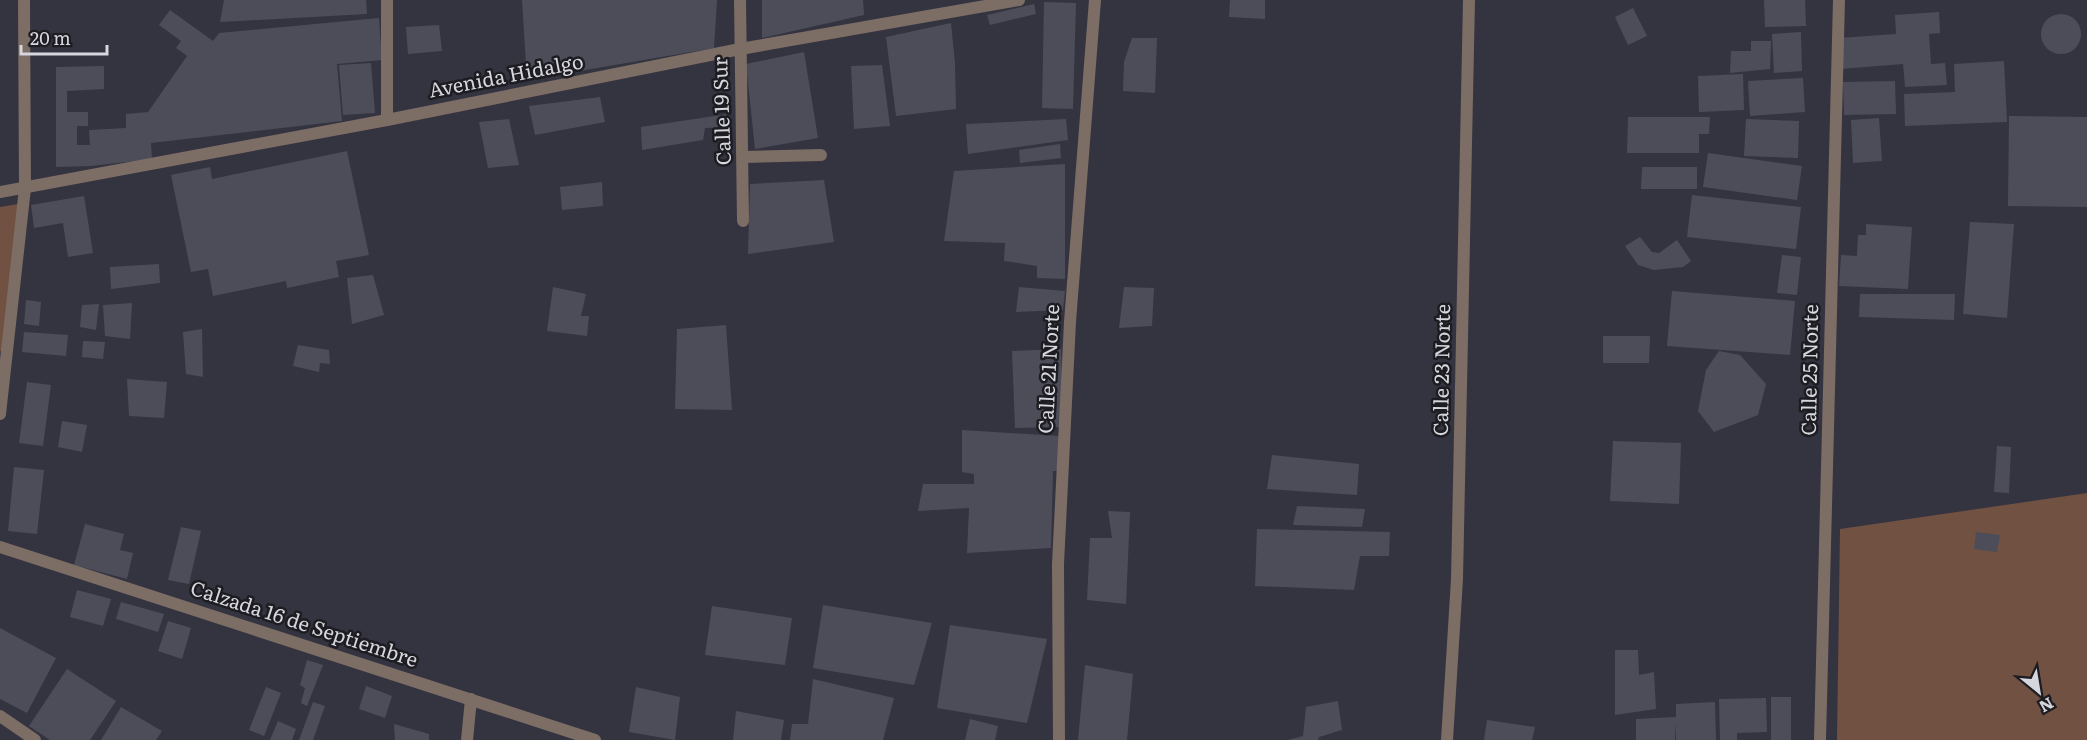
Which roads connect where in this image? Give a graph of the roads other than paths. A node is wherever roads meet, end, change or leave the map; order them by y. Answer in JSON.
{"nodes":[{"id":1,"x":24,"y":0,"type":"edge"},
{"id":2,"x":387,"y":0,"type":"edge"},
{"id":3,"x":740,"y":0,"type":"edge"},
{"id":4,"x":1019,"y":0,"type":"edge"},
{"id":5,"x":1095,"y":0,"type":"edge"},
{"id":6,"x":1469,"y":0,"type":"edge"},
{"id":7,"x":1839,"y":0,"type":"edge"},
{"id":8,"x":740,"y":49,"type":"junction"},
{"id":9,"x":387,"y":120,"type":"junction"},
{"id":10,"x":820,"y":155,"type":"dead end"},
{"id":11,"x":744,"y":158,"type":"junction"},
{"id":12,"x":25,"y":188,"type":"junction"},
{"id":13,"x":0,"y":192,"type":"edge"},
{"id":14,"x":743,"y":221,"type":"dead end"},
{"id":15,"x":0,"y":414,"type":"edge"},
{"id":16,"x":0,"y":547,"type":"edge"},
{"id":17,"x":471,"y":699,"type":"junction"},
{"id":18,"x":0,"y":716,"type":"edge"},
{"id":19,"x":35,"y":740,"type":"edge"},
{"id":20,"x":467,"y":740,"type":"edge"},
{"id":21,"x":595,"y":740,"type":"edge"},
{"id":22,"x":1059,"y":740,"type":"edge"},
{"id":23,"x":1447,"y":740,"type":"edge"},
{"id":24,"x":1820,"y":740,"type":"edge"}],
"edges":[{"from":1,"to":12,"type":"street"},
{"from":2,"to":9,"type":"street"},
{"from":3,"to":8,"type":"street","name":"Calle 19 Sur"},
{"from":4,"to":8,"type":"street","name":"Avenida Hidalgo"},
{"from":5,"to":22,"type":"street","name":"Calle 21 Norte"},
{"from":6,"to":23,"type":"street","name":"Calle 23 Norte"},
{"from":7,"to":24,"type":"street","name":"Calle 25 Norte"},
{"from":8,"to":9,"type":"street","name":"Avenida Hidalgo"},
{"from":8,"to":11,"type":"street","name":"Calle 19 Sur"},
{"from":9,"to":12,"type":"street","name":"Avenida Hidalgo"},
{"from":10,"to":11,"type":"street"},
{"from":11,"to":14,"type":"street","name":"Calle 19 Sur"},
{"from":12,"to":13,"type":"street","name":"Avenida Hidalgo"},
{"from":12,"to":15,"type":"street"},
{"from":16,"to":17,"type":"street","name":"Calzada 16 de Septiembre"},
{"from":17,"to":20,"type":"street"},
{"from":17,"to":21,"type":"street","name":"Calzada 16 de Septiembre"},
{"from":18,"to":19,"type":"street"}]}
